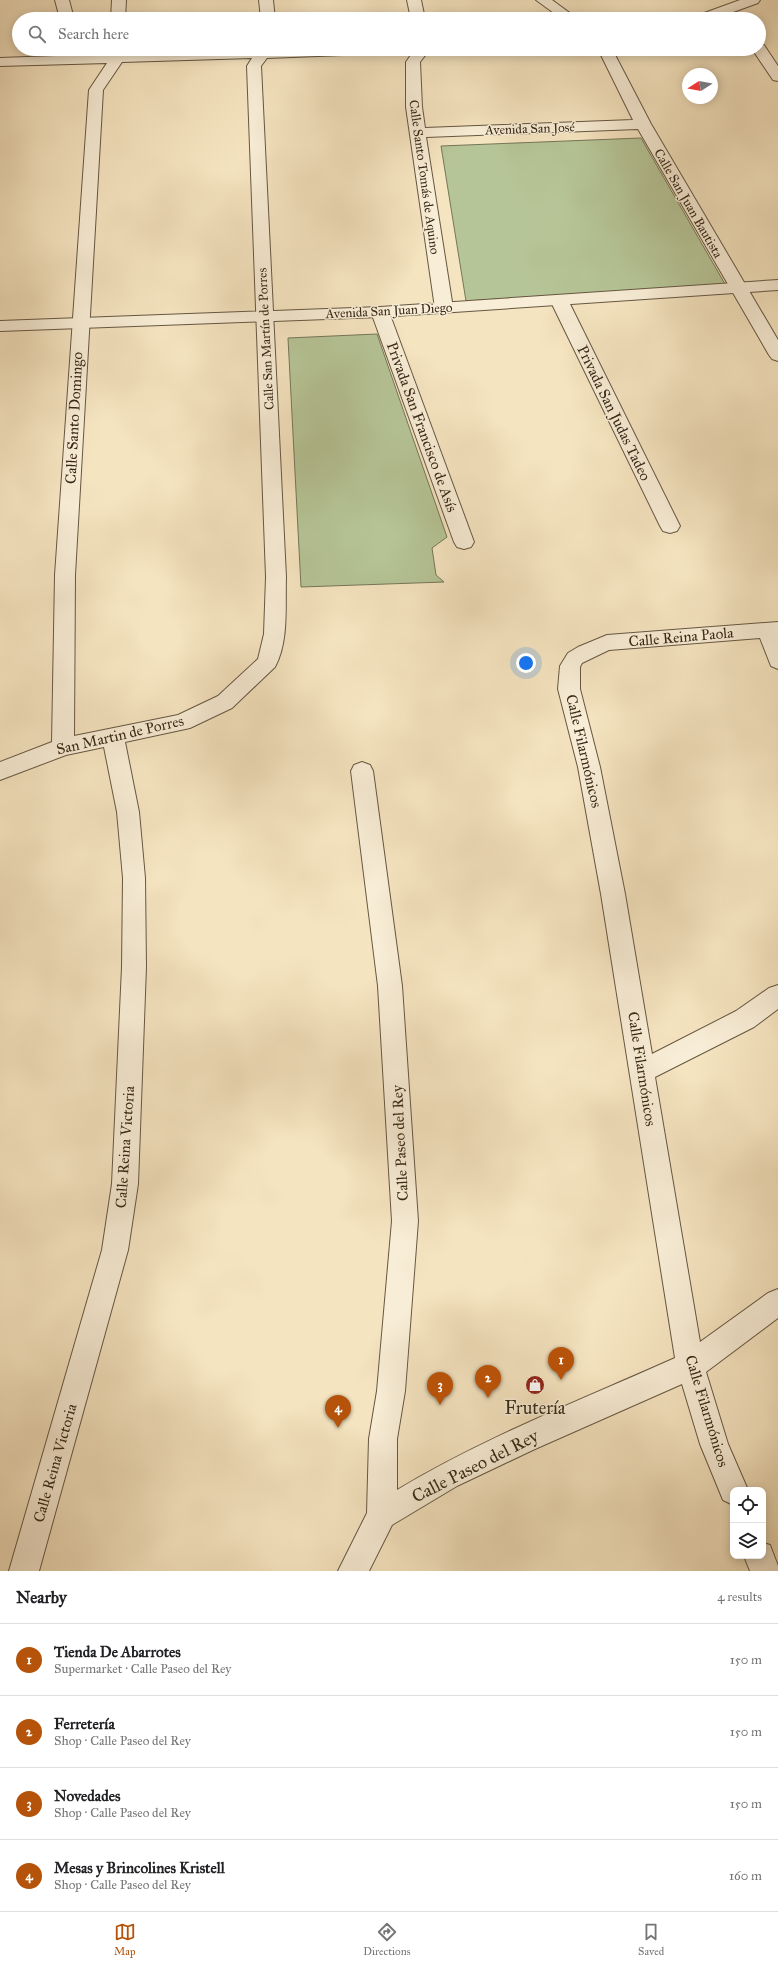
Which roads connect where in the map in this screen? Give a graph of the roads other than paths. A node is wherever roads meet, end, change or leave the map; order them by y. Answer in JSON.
{"nodes":[{"id":1,"x":62,"y":0,"type":"edge"},
{"id":2,"x":118,"y":0,"type":"edge"},
{"id":3,"x":266,"y":0,"type":"edge"},
{"id":4,"x":414,"y":0,"type":"edge"},
{"id":5,"x":543,"y":0,"type":"edge"},
{"id":6,"x":753,"y":0,"type":"edge"},
{"id":7,"x":730,"y":9,"type":"edge"},
{"id":8,"x":65,"y":12,"type":"edge"},
{"id":9,"x":118,"y":12,"type":"edge"},
{"id":10,"x":267,"y":12,"type":"edge"},
{"id":11,"x":417,"y":12,"type":"edge"},
{"id":12,"x":561,"y":12,"type":"edge"},
{"id":13,"x":112,"y":56,"type":"edge"},
{"id":14,"x":112,"y":56,"type":"edge"},
{"id":15,"x":261,"y":56,"type":"edge"},
{"id":16,"x":418,"y":56,"type":"edge"},
{"id":17,"x":609,"y":56,"type":"edge"},
{"id":18,"x":764,"y":56,"type":"edge"},
{"id":19,"x":0,"y":62,"type":"edge"},
{"id":20,"x":85,"y":69,"type":"edge"},
{"id":21,"x":778,"y":76,"type":"edge"},
{"id":22,"x":643,"y":124,"type":"junction"},
{"id":23,"x":418,"y":132,"type":"junction"},
{"id":24,"x":778,"y":285,"type":"edge"},
{"id":25,"x":738,"y":287,"type":"junction"},
{"id":26,"x":559,"y":300,"type":"junction"},
{"id":27,"x":444,"y":308,"type":"junction"},
{"id":28,"x":380,"y":312,"type":"junction"},
{"id":29,"x":264,"y":316,"type":"junction"},
{"id":30,"x":80,"y":322,"type":"junction"},
{"id":31,"x":0,"y":326,"type":"edge"},
{"id":32,"x":778,"y":355,"type":"edge"},
{"id":33,"x":670,"y":526,"type":"dead end"},
{"id":34,"x":464,"y":542,"type":"dead end"},
{"id":35,"x":773,"y":630,"type":"edge"},
{"id":36,"x":274,"y":634,"type":"joint"},
{"id":37,"x":585,"y":652,"type":"joint"},
{"id":38,"x":778,"y":661,"type":"edge"},
{"id":39,"x":113,"y":737,"type":"junction"},
{"id":40,"x":63,"y":747,"type":"junction"},
{"id":41,"x":0,"y":771,"type":"edge"},
{"id":42,"x":362,"y":771,"type":"dead end"},
{"id":43,"x":778,"y":994,"type":"edge"},
{"id":44,"x":643,"y":1071,"type":"junction"},
{"id":45,"x":778,"y":1302,"type":"edge"},
{"id":46,"x":690,"y":1366,"type":"junction"},
{"id":47,"x":732,"y":1487,"type":"edge"},
{"id":48,"x":382,"y":1515,"type":"junction"},
{"id":49,"x":760,"y":1559,"type":"edge"},
{"id":50,"x":24,"y":1571,"type":"edge"},
{"id":51,"x":353,"y":1571,"type":"edge"},
{"id":52,"x":765,"y":1571,"type":"edge"}],
"edges":[{"from":1,"to":8,"type":"street"},
{"from":2,"to":9,"type":"street"},
{"from":3,"to":10,"type":"street"},
{"from":4,"to":11,"type":"street"},
{"from":5,"to":12,"type":"street"},
{"from":6,"to":7,"type":"street"},
{"from":13,"to":20,"type":"street"},
{"from":14,"to":20,"type":"street"},
{"from":15,"to":29,"type":"street","name":"Calle San Martín de Porres"},
{"from":16,"to":23,"type":"street","name":"Calle Santo Tomás de Aquino"},
{"from":17,"to":22,"type":"street","name":"Calle San Juan Bautista"},
{"from":18,"to":21,"type":"street"},
{"from":19,"to":20,"type":"street"},
{"from":20,"to":30,"type":"street","name":"Calle Santo Domingo"},
{"from":22,"to":23,"type":"street","name":"Avenida San José"},
{"from":22,"to":25,"type":"street","name":"Calle San Juan Bautista"},
{"from":23,"to":27,"type":"street","name":"Calle Santo Tomás de Aquino"},
{"from":24,"to":25,"type":"street","name":"Avenida San Juan Diego"},
{"from":25,"to":26,"type":"street","name":"Avenida San Juan Diego"},
{"from":25,"to":32,"type":"street","name":"Calle San Juan Bautista"},
{"from":26,"to":27,"type":"street","name":"Avenida San Juan Diego"},
{"from":26,"to":33,"type":"street","name":"Privada San Judas Tadeo"},
{"from":27,"to":28,"type":"street","name":"Avenida San Juan Diego"},
{"from":28,"to":29,"type":"street","name":"Avenida San Juan Diego"},
{"from":28,"to":34,"type":"street","name":"Privada San Francisco de Asís"},
{"from":29,"to":30,"type":"street","name":"Avenida San Juan Diego"},
{"from":29,"to":36,"type":"street","name":"Calle San Martín de Porres"},
{"from":30,"to":31,"type":"street","name":"Avenida San Juan Diego"},
{"from":30,"to":40,"type":"street","name":"Calle Santo Domingo"},
{"from":35,"to":37,"type":"street","name":"Calle Reina Paola"},
{"from":35,"to":38,"type":"street"},
{"from":36,"to":39,"type":"street","name":"San Martin de Porres"},
{"from":37,"to":44,"type":"street","name":"Calle Filarmónicos"},
{"from":39,"to":40,"type":"street","name":"San Martin de Porres"},
{"from":39,"to":50,"type":"street","name":"Calle Reina Victoria"},
{"from":40,"to":41,"type":"street","name":"San Martin de Porres"},
{"from":42,"to":48,"type":"street","name":"Calle Paseo del Rey"},
{"from":43,"to":44,"type":"street"},
{"from":44,"to":46,"type":"street","name":"Calle Filarmónicos"},
{"from":45,"to":46,"type":"street","name":"Calle Paseo del Rey"},
{"from":46,"to":47,"type":"street","name":"Calle Filarmónicos"},
{"from":46,"to":48,"type":"street","name":"Calle Paseo del Rey"},
{"from":48,"to":51,"type":"street","name":"Calle Paseo del Rey"},
{"from":49,"to":52,"type":"street"}]}
